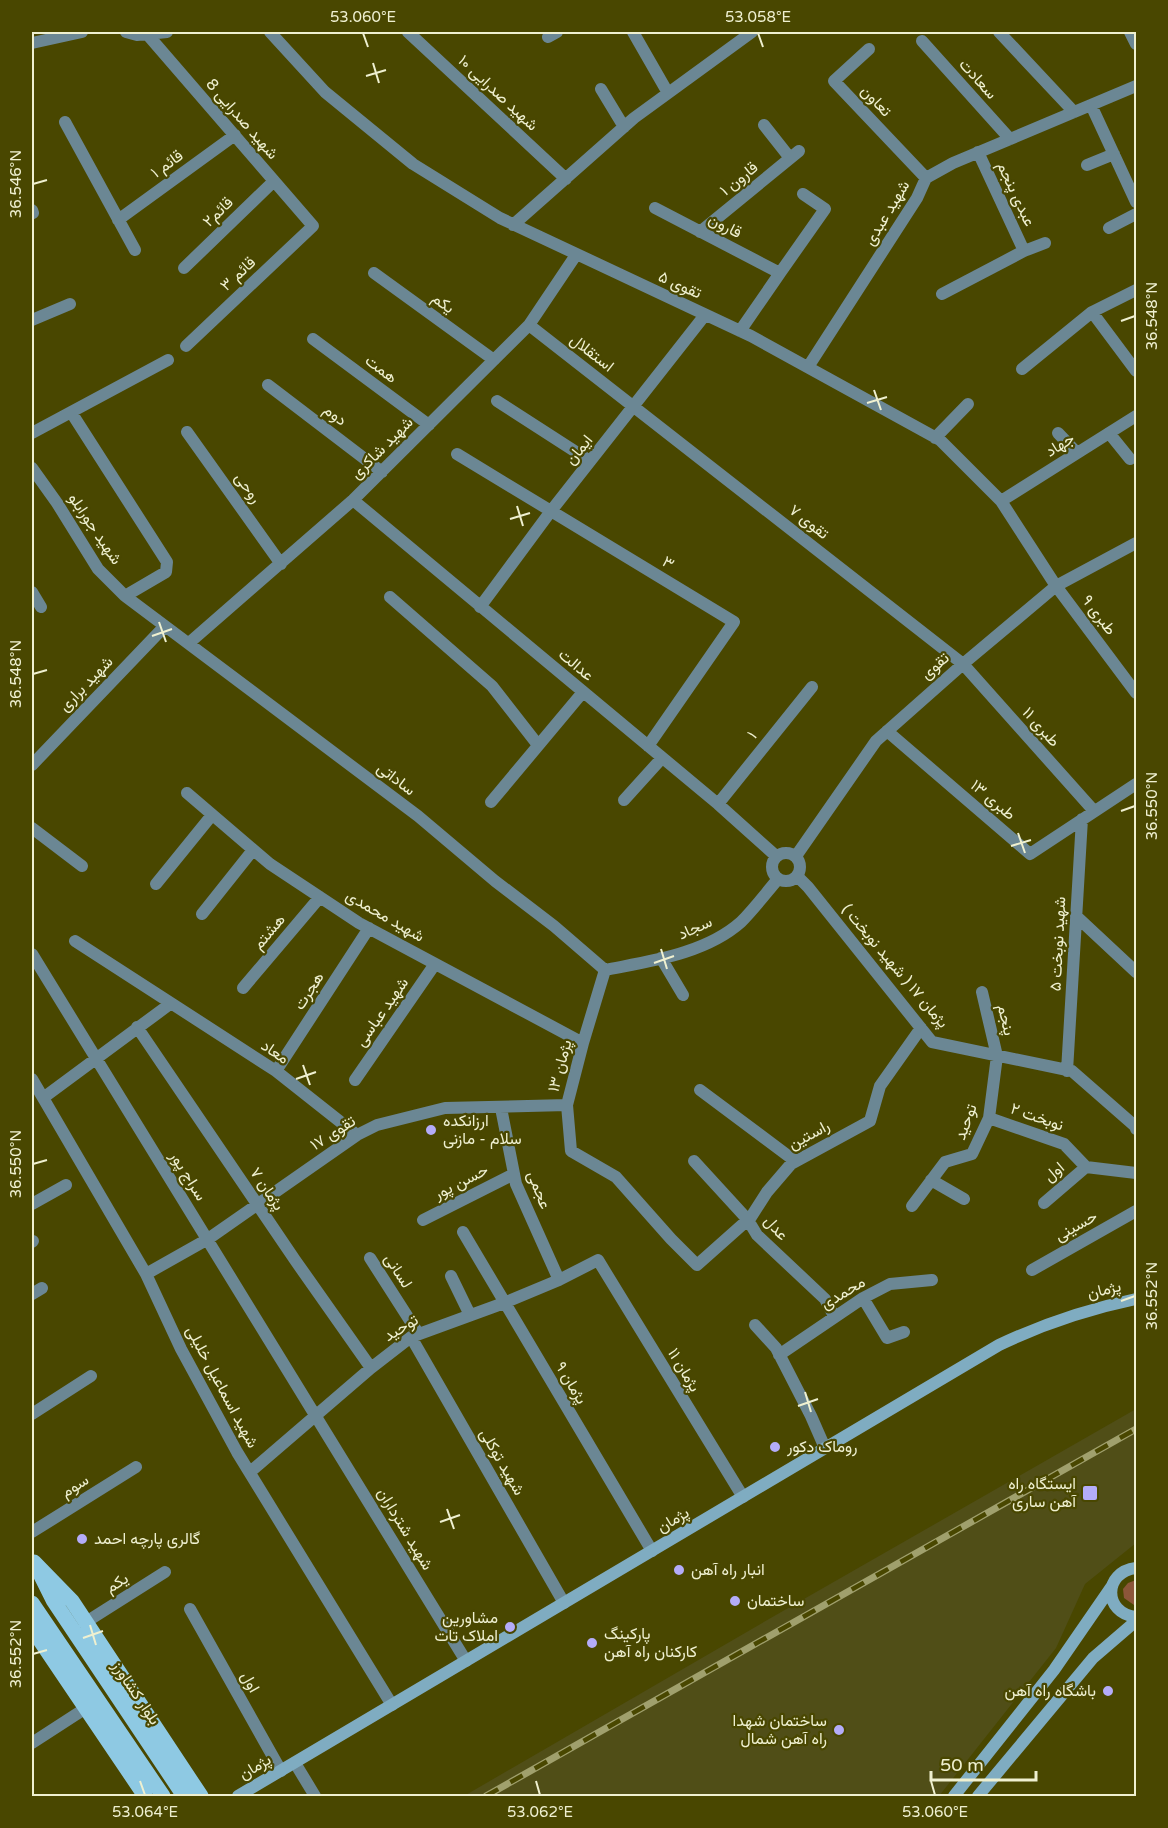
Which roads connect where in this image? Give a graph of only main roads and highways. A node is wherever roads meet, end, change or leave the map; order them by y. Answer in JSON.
{"nodes":[{"id":1,"x":1137,"y":1299,"type":"edge"},
{"id":2,"x":33,"y":1560,"type":"edge"},
{"id":3,"x":1136,"y":1568,"type":"edge"},
{"id":4,"x":1112,"y":1586,"type":"junction"},
{"id":5,"x":32,"y":1603,"type":"edge"},
{"id":6,"x":1137,"y":1619,"type":"edge"},
{"id":7,"x":32,"y":1624,"type":"edge"},
{"id":8,"x":180,"y":1790,"type":"edge"},
{"id":9,"x":162,"y":1795,"type":"edge"},
{"id":10,"x":145,"y":1797,"type":"edge"},
{"id":11,"x":201,"y":1797,"type":"edge"},
{"id":12,"x":238,"y":1797,"type":"edge"},
{"id":13,"x":954,"y":1797,"type":"edge"},
{"id":14,"x":978,"y":1797,"type":"edge"}],
"edges":[{"from":1,"to":12,"type":"main road","name":"پژمان"},
{"from":2,"to":8,"type":"main road","name":"بلوار کشاورز"},
{"from":2,"to":11,"type":"main road"},
{"from":3,"to":4,"type":"main road"},
{"from":4,"to":6,"type":"main road"},
{"from":4,"to":13,"type":"main road"},
{"from":5,"to":9,"type":"main road"},
{"from":6,"to":14,"type":"main road"},
{"from":7,"to":10,"type":"main road"}]}
